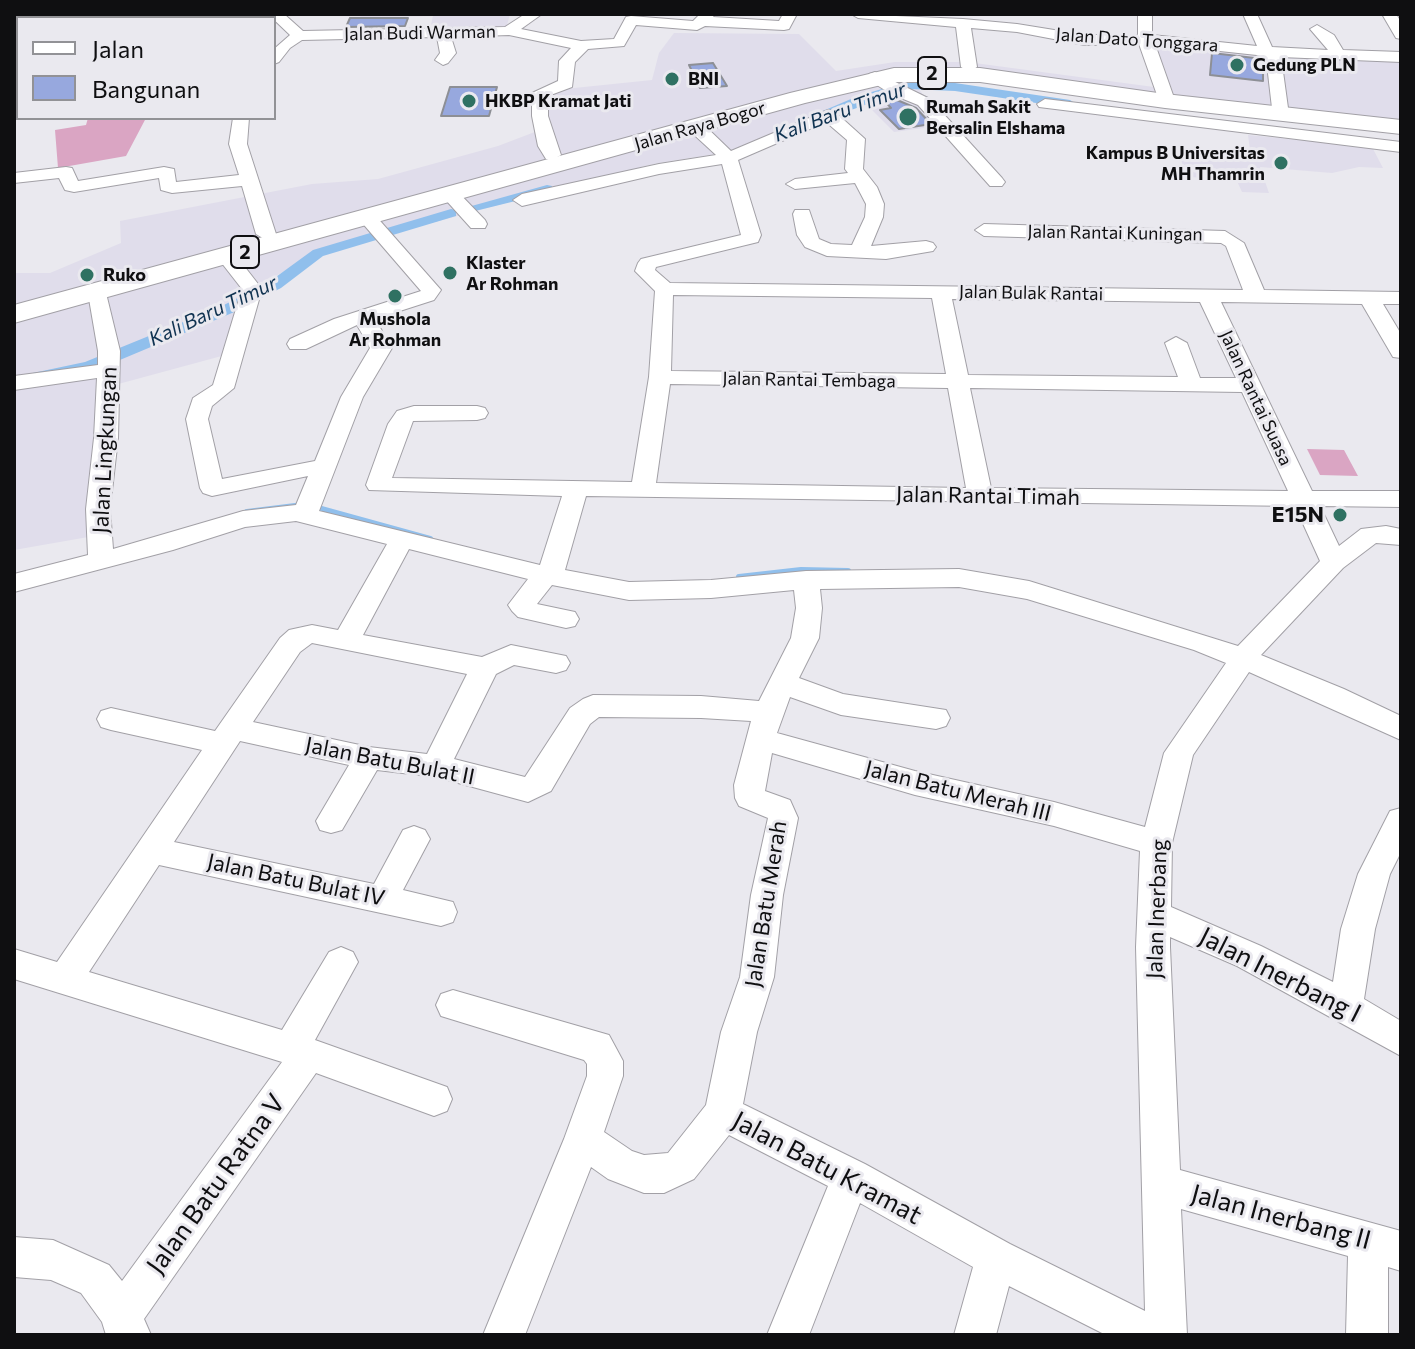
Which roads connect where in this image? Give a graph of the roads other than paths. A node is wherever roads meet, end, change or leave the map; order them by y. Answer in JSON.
{"nodes":[{"id":1,"x":275,"y":14,"type":"edge"},
{"id":2,"x":332,"y":14,"type":"edge"},
{"id":3,"x":535,"y":14,"type":"edge"},
{"id":4,"x":790,"y":14,"type":"edge"},
{"id":5,"x":858,"y":14,"type":"edge"},
{"id":6,"x":1145,"y":14,"type":"edge"},
{"id":7,"x":1250,"y":14,"type":"edge"},
{"id":8,"x":1389,"y":14,"type":"edge"},
{"id":9,"x":629,"y":17,"type":"edge"},
{"id":10,"x":705,"y":18,"type":"edge"},
{"id":11,"x":869,"y":18,"type":"edge"},
{"id":12,"x":967,"y":20,"type":"edge"},
{"id":13,"x":1317,"y":29,"type":"dead end"},
{"id":14,"x":512,"y":30,"type":"junction"},
{"id":15,"x":443,"y":33,"type":"junction"},
{"id":16,"x":318,"y":35,"type":"junction"},
{"id":17,"x":1401,"y":35,"type":"edge"},
{"id":18,"x":299,"y":36,"type":"junction"},
{"id":19,"x":1145,"y":39,"type":"junction"},
{"id":20,"x":584,"y":45,"type":"junction"},
{"id":21,"x":1270,"y":51,"type":"junction"},
{"id":22,"x":1338,"y":54,"type":"junction"},
{"id":23,"x":276,"y":56,"type":"edge"},
{"id":24,"x":1401,"y":57,"type":"edge"},
{"id":25,"x":443,"y":60,"type":"dead end"},
{"id":26,"x":969,"y":67,"type":"junction"},
{"id":27,"x":885,"y":84,"type":"junction"},
{"id":28,"x":1165,"y":95,"type":"junction"},
{"id":29,"x":1086,"y":102,"type":"junction"},
{"id":30,"x":1045,"y":104,"type":"dead end"},
{"id":31,"x":1280,"y":108,"type":"junction"},
{"id":32,"x":818,"y":109,"type":"junction"},
{"id":33,"x":241,"y":120,"type":"edge"},
{"id":34,"x":1401,"y":120,"type":"edge"},
{"id":35,"x":696,"y":127,"type":"junction"},
{"id":36,"x":1401,"y":127,"type":"edge"},
{"id":37,"x":1342,"y":128,"type":"junction"},
{"id":38,"x":633,"y":144,"type":"junction"},
{"id":39,"x":1401,"y":147,"type":"edge"},
{"id":40,"x":552,"y":155,"type":"junction"},
{"id":41,"x":725,"y":155,"type":"junction"},
{"id":42,"x":657,"y":167,"type":"junction"},
{"id":43,"x":521,"y":174,"type":"junction"},
{"id":44,"x":860,"y":177,"type":"junction"},
{"id":45,"x":14,"y":178,"type":"edge"},
{"id":46,"x":247,"y":180,"type":"junction"},
{"id":47,"x":996,"y":182,"type":"dead end"},
{"id":48,"x":795,"y":184,"type":"dead end"},
{"id":49,"x":452,"y":189,"type":"junction"},
{"id":50,"x":802,"y":214,"type":"dead end"},
{"id":51,"x":369,"y":219,"type":"junction"},
{"id":52,"x":478,"y":224,"type":"dead end"},
{"id":53,"x":984,"y":230,"type":"dead end"},
{"id":54,"x":266,"y":234,"type":"junction"},
{"id":55,"x":926,"y":247,"type":"dead end"},
{"id":56,"x":860,"y":250,"type":"junction"},
{"id":57,"x":227,"y":257,"type":"junction"},
{"id":58,"x":665,"y":291,"type":"junction"},
{"id":59,"x":941,"y":292,"type":"junction"},
{"id":60,"x":98,"y":293,"type":"junction"},
{"id":61,"x":1208,"y":296,"type":"junction"},
{"id":62,"x":1256,"y":296,"type":"junction"},
{"id":63,"x":1369,"y":298,"type":"junction"},
{"id":64,"x":1401,"y":298,"type":"edge"},
{"id":65,"x":14,"y":303,"type":"edge"},
{"id":66,"x":14,"y":314,"type":"edge"},
{"id":67,"x":363,"y":317,"type":"junction"},
{"id":68,"x":1176,"y":343,"type":"dead end"},
{"id":69,"x":298,"y":344,"type":"dead end"},
{"id":70,"x":1401,"y":352,"type":"edge"},
{"id":71,"x":109,"y":364,"type":"junction"},
{"id":72,"x":660,"y":377,"type":"junction"},
{"id":73,"x":14,"y":383,"type":"edge"},
{"id":74,"x":958,"y":383,"type":"junction"},
{"id":75,"x":1191,"y":384,"type":"junction"},
{"id":76,"x":1249,"y":385,"type":"junction"},
{"id":77,"x":477,"y":413,"type":"dead end"},
{"id":78,"x":324,"y":466,"type":"junction"},
{"id":79,"x":576,"y":488,"type":"junction"},
{"id":80,"x":643,"y":491,"type":"junction"},
{"id":81,"x":980,"y":496,"type":"junction"},
{"id":82,"x":1401,"y":499,"type":"edge"},
{"id":83,"x":1305,"y":500,"type":"junction"},
{"id":84,"x":305,"y":514,"type":"junction"},
{"id":85,"x":1401,"y":537,"type":"edge"},
{"id":86,"x":402,"y":541,"type":"junction"},
{"id":87,"x":101,"y":555,"type":"junction"},
{"id":88,"x":1334,"y":562,"type":"junction"},
{"id":89,"x":551,"y":572,"type":"junction"},
{"id":90,"x":806,"y":580,"type":"junction"},
{"id":91,"x":14,"y":583,"type":"edge"},
{"id":92,"x":566,"y":619,"type":"dead end"},
{"id":93,"x":346,"y":639,"type":"junction"},
{"id":94,"x":1246,"y":654,"type":"junction"},
{"id":95,"x":556,"y":663,"type":"dead end"},
{"id":96,"x":485,"y":667,"type":"junction"},
{"id":97,"x":782,"y":683,"type":"junction"},
{"id":98,"x":647,"y":706,"type":"joint"},
{"id":99,"x":936,"y":718,"type":"dead end"},
{"id":100,"x":111,"y":719,"type":"dead end"},
{"id":101,"x":764,"y":725,"type":"junction"},
{"id":102,"x":1401,"y":729,"type":"edge"},
{"id":103,"x":227,"y":736,"type":"junction"},
{"id":104,"x":369,"y":758,"type":"junction"},
{"id":105,"x":436,"y":766,"type":"junction"},
{"id":106,"x":1401,"y":820,"type":"edge"},
{"id":107,"x":331,"y":821,"type":"dead end"},
{"id":108,"x":414,"y":839,"type":"dead end"},
{"id":109,"x":1156,"y":843,"type":"junction"},
{"id":110,"x":151,"y":850,"type":"junction"},
{"id":111,"x":383,"y":898,"type":"junction"},
{"id":112,"x":441,"y":912,"type":"dead end"},
{"id":113,"x":1156,"y":916,"type":"junction"},
{"id":114,"x":341,"y":962,"type":"dead end"},
{"id":115,"x":14,"y":964,"type":"edge"},
{"id":116,"x":66,"y":978,"type":"junction"},
{"id":117,"x":453,"y":1005,"type":"dead end"},
{"id":118,"x":1346,"y":1006,"type":"junction"},
{"id":119,"x":1401,"y":1040,"type":"edge"},
{"id":120,"x":300,"y":1051,"type":"junction"},
{"id":121,"x":434,"y":1099,"type":"dead end"},
{"id":122,"x":723,"y":1113,"type":"junction"},
{"id":123,"x":583,"y":1139,"type":"junction"},
{"id":124,"x":851,"y":1177,"type":"junction"},
{"id":125,"x":1161,"y":1184,"type":"junction"},
{"id":126,"x":1385,"y":1246,"type":"edge"},
{"id":127,"x":14,"y":1257,"type":"edge"},
{"id":128,"x":996,"y":1258,"type":"junction"},
{"id":129,"x":123,"y":1328,"type":"edge"},
{"id":130,"x":504,"y":1335,"type":"edge"},
{"id":131,"x":788,"y":1335,"type":"edge"},
{"id":132,"x":975,"y":1335,"type":"edge"},
{"id":133,"x":1149,"y":1335,"type":"edge"},
{"id":134,"x":1166,"y":1335,"type":"edge"},
{"id":135,"x":1367,"y":1335,"type":"edge"}],
"edges":[{"from":1,"to":18,"type":"street"},
{"from":2,"to":16,"type":"street"},
{"from":3,"to":14,"type":"street","name":"Jalan Budi Warman"},
{"from":4,"to":10,"type":"street"},
{"from":5,"to":11,"type":"street","name":"Jalan Dato Tonggara"},
{"from":6,"to":19,"type":"street"},
{"from":7,"to":21,"type":"street"},
{"from":8,"to":17,"type":"street"},
{"from":9,"to":10,"type":"street"},
{"from":9,"to":20,"type":"street"},
{"from":11,"to":12,"type":"street","name":"Jalan Dato Tonggara"},
{"from":12,"to":19,"type":"street","name":"Jalan Dato Tonggara"},
{"from":12,"to":26,"type":"street"},
{"from":13,"to":22,"type":"street"},
{"from":14,"to":15,"type":"street","name":"Jalan Budi Warman"},
{"from":14,"to":20,"type":"street"},
{"from":15,"to":16,"type":"street","name":"Jalan Budi Warman"},
{"from":15,"to":25,"type":"street"},
{"from":16,"to":18,"type":"street","name":"Jalan Budi Warman"},
{"from":18,"to":23,"type":"street"},
{"from":19,"to":21,"type":"street","name":"Jalan Dato Tonggara"},
{"from":19,"to":28,"type":"street"},
{"from":20,"to":40,"type":"street"},
{"from":21,"to":22,"type":"street","name":"Jalan Dato Tonggara"},
{"from":21,"to":31,"type":"street"},
{"from":22,"to":24,"type":"street","name":"Jalan Dato Tonggara"},
{"from":26,"to":28,"type":"highway","name":"Jalan Raya Bogor","number":"2"},
{"from":26,"to":40,"type":"highway","name":"Jalan Raya Bogor","number":"2"},
{"from":27,"to":29,"type":"highway","name":"Jalan Raya Bogor","number":"2"},
{"from":27,"to":32,"type":"highway","name":"Jalan Raya Bogor","number":"2"},
{"from":27,"to":47,"type":"street"},
{"from":28,"to":31,"type":"highway","name":"Jalan Raya Bogor","number":"2"},
{"from":29,"to":30,"type":"street"},
{"from":29,"to":37,"type":"highway","name":"Jalan Raya Bogor","number":"2"},
{"from":31,"to":37,"type":"highway","name":"Jalan Raya Bogor","number":"2"},
{"from":32,"to":35,"type":"highway","name":"Jalan Raya Bogor","number":"2"},
{"from":32,"to":41,"type":"street"},
{"from":32,"to":44,"type":"street"},
{"from":33,"to":46,"type":"street"},
{"from":34,"to":37,"type":"highway","name":"Jalan Raya Bogor","number":"2"},
{"from":35,"to":38,"type":"highway","name":"Jalan Raya Bogor","number":"2"},
{"from":35,"to":41,"type":"street"},
{"from":36,"to":37,"type":"highway","name":"Jalan Raya Bogor","number":"2"},
{"from":37,"to":39,"type":"street"},
{"from":38,"to":42,"type":"street"},
{"from":38,"to":43,"type":"highway","name":"Jalan Raya Bogor","number":"2"},
{"from":40,"to":49,"type":"highway","name":"Jalan Raya Bogor","number":"2"},
{"from":41,"to":42,"type":"street"},
{"from":41,"to":58,"type":"street"},
{"from":42,"to":43,"type":"street"},
{"from":43,"to":49,"type":"highway","name":"Jalan Raya Bogor","number":"2"},
{"from":44,"to":48,"type":"street"},
{"from":44,"to":56,"type":"street"},
{"from":45,"to":46,"type":"street"},
{"from":46,"to":54,"type":"street"},
{"from":49,"to":51,"type":"highway","name":"Jalan Raya Bogor","number":"2"},
{"from":49,"to":52,"type":"street"},
{"from":49,"to":54,"type":"highway","name":"Jalan Raya Bogor","number":"2"},
{"from":50,"to":56,"type":"street"},
{"from":51,"to":57,"type":"highway","name":"Jalan Raya Bogor","number":"2"},
{"from":51,"to":67,"type":"street"},
{"from":53,"to":62,"type":"street","name":"Jalan Rantai Kuningan"},
{"from":54,"to":65,"type":"highway","name":"Jalan Raya Bogor","number":"2"},
{"from":55,"to":56,"type":"street"},
{"from":57,"to":60,"type":"highway","name":"Jalan Raya Bogor","number":"2"},
{"from":57,"to":78,"type":"street"},
{"from":58,"to":59,"type":"street","name":"Jalan Bulak Rantai"},
{"from":58,"to":72,"type":"street"},
{"from":59,"to":61,"type":"street","name":"Jalan Bulak Rantai"},
{"from":59,"to":74,"type":"street"},
{"from":60,"to":66,"type":"highway","name":"Jalan Raya Bogor","number":"2"},
{"from":60,"to":71,"type":"street","name":"Jalan Lingkungan"},
{"from":61,"to":62,"type":"street","name":"Jalan Bulak Rantai"},
{"from":61,"to":76,"type":"street","name":"Jalan Rantai Suasa"},
{"from":62,"to":63,"type":"street","name":"Jalan Bulak Rantai"},
{"from":63,"to":64,"type":"street","name":"Jalan Bulak Rantai"},
{"from":63,"to":70,"type":"street"},
{"from":67,"to":69,"type":"street"},
{"from":67,"to":78,"type":"street"},
{"from":68,"to":75,"type":"street"},
{"from":71,"to":73,"type":"street"},
{"from":71,"to":87,"type":"street","name":"Jalan Lingkungan"},
{"from":72,"to":74,"type":"street","name":"Jalan Rantai Tembaga"},
{"from":72,"to":80,"type":"street"},
{"from":74,"to":75,"type":"street","name":"Jalan Rantai Tembaga"},
{"from":74,"to":81,"type":"street"},
{"from":75,"to":76,"type":"street","name":"Jalan Rantai Tembaga"},
{"from":76,"to":83,"type":"street","name":"Jalan Rantai Suasa"},
{"from":77,"to":79,"type":"street","name":"Jalan Rantai Timah"},
{"from":78,"to":84,"type":"street"},
{"from":79,"to":80,"type":"street","name":"Jalan Rantai Timah"},
{"from":79,"to":89,"type":"street"},
{"from":80,"to":81,"type":"street","name":"Jalan Rantai Timah"},
{"from":81,"to":83,"type":"street","name":"Jalan Rantai Timah"},
{"from":82,"to":83,"type":"street","name":"Jalan Rantai Timah"},
{"from":83,"to":88,"type":"street"},
{"from":84,"to":86,"type":"street"},
{"from":84,"to":87,"type":"street"},
{"from":85,"to":88,"type":"street","name":"Jalan Inerbang"},
{"from":86,"to":89,"type":"street"},
{"from":86,"to":93,"type":"street"},
{"from":87,"to":91,"type":"street"},
{"from":88,"to":94,"type":"street","name":"Jalan Inerbang"},
{"from":89,"to":90,"type":"street"},
{"from":89,"to":92,"type":"street"},
{"from":90,"to":94,"type":"street"},
{"from":90,"to":97,"type":"street","name":"Jalan Batu Merah"},
{"from":93,"to":96,"type":"street"},
{"from":93,"to":103,"type":"street"},
{"from":94,"to":102,"type":"street"},
{"from":94,"to":109,"type":"street","name":"Jalan Inerbang"},
{"from":95,"to":96,"type":"street"},
{"from":96,"to":105,"type":"street"},
{"from":97,"to":99,"type":"street"},
{"from":97,"to":101,"type":"street","name":"Jalan Batu Merah"},
{"from":98,"to":101,"type":"street","name":"Jalan Batu Merah III"},
{"from":98,"to":105,"type":"street","name":"Jalan Batu Bulat II"},
{"from":100,"to":103,"type":"street","name":"Jalan Batu Bulat II"},
{"from":101,"to":109,"type":"street","name":"Jalan Batu Merah III"},
{"from":101,"to":122,"type":"street","name":"Jalan Batu Merah"},
{"from":103,"to":104,"type":"street","name":"Jalan Batu Bulat II"},
{"from":103,"to":110,"type":"street"},
{"from":104,"to":105,"type":"street","name":"Jalan Batu Bulat II"},
{"from":104,"to":107,"type":"street"},
{"from":106,"to":118,"type":"street"},
{"from":108,"to":111,"type":"street"},
{"from":109,"to":113,"type":"street","name":"Jalan Inerbang"},
{"from":110,"to":111,"type":"street","name":"Jalan Batu Bulat IV"},
{"from":110,"to":116,"type":"street"},
{"from":111,"to":112,"type":"street","name":"Jalan Batu Bulat IV"},
{"from":113,"to":118,"type":"street","name":"Jalan Inerbang I"},
{"from":113,"to":125,"type":"street","name":"Jalan Inerbang"},
{"from":114,"to":120,"type":"street","name":"Jalan Batu Ratna V"},
{"from":115,"to":116,"type":"street"},
{"from":116,"to":120,"type":"street"},
{"from":117,"to":123,"type":"street"},
{"from":118,"to":119,"type":"street","name":"Jalan Inerbang I"},
{"from":120,"to":121,"type":"street"},
{"from":120,"to":129,"type":"street","name":"Jalan Batu Ratna V"},
{"from":122,"to":123,"type":"street","name":"Jalan Batu Kramat"},
{"from":122,"to":124,"type":"street","name":"Jalan Batu Kramat"},
{"from":123,"to":130,"type":"street"},
{"from":124,"to":128,"type":"street","name":"Jalan Batu Kramat"},
{"from":124,"to":131,"type":"street"},
{"from":125,"to":126,"type":"street","name":"Jalan Inerbang II"},
{"from":125,"to":134,"type":"street","name":"Jalan Inerbang"},
{"from":126,"to":135,"type":"street"},
{"from":127,"to":129,"type":"street"},
{"from":128,"to":132,"type":"street"},
{"from":128,"to":133,"type":"street","name":"Jalan Batu Kramat"}]}
